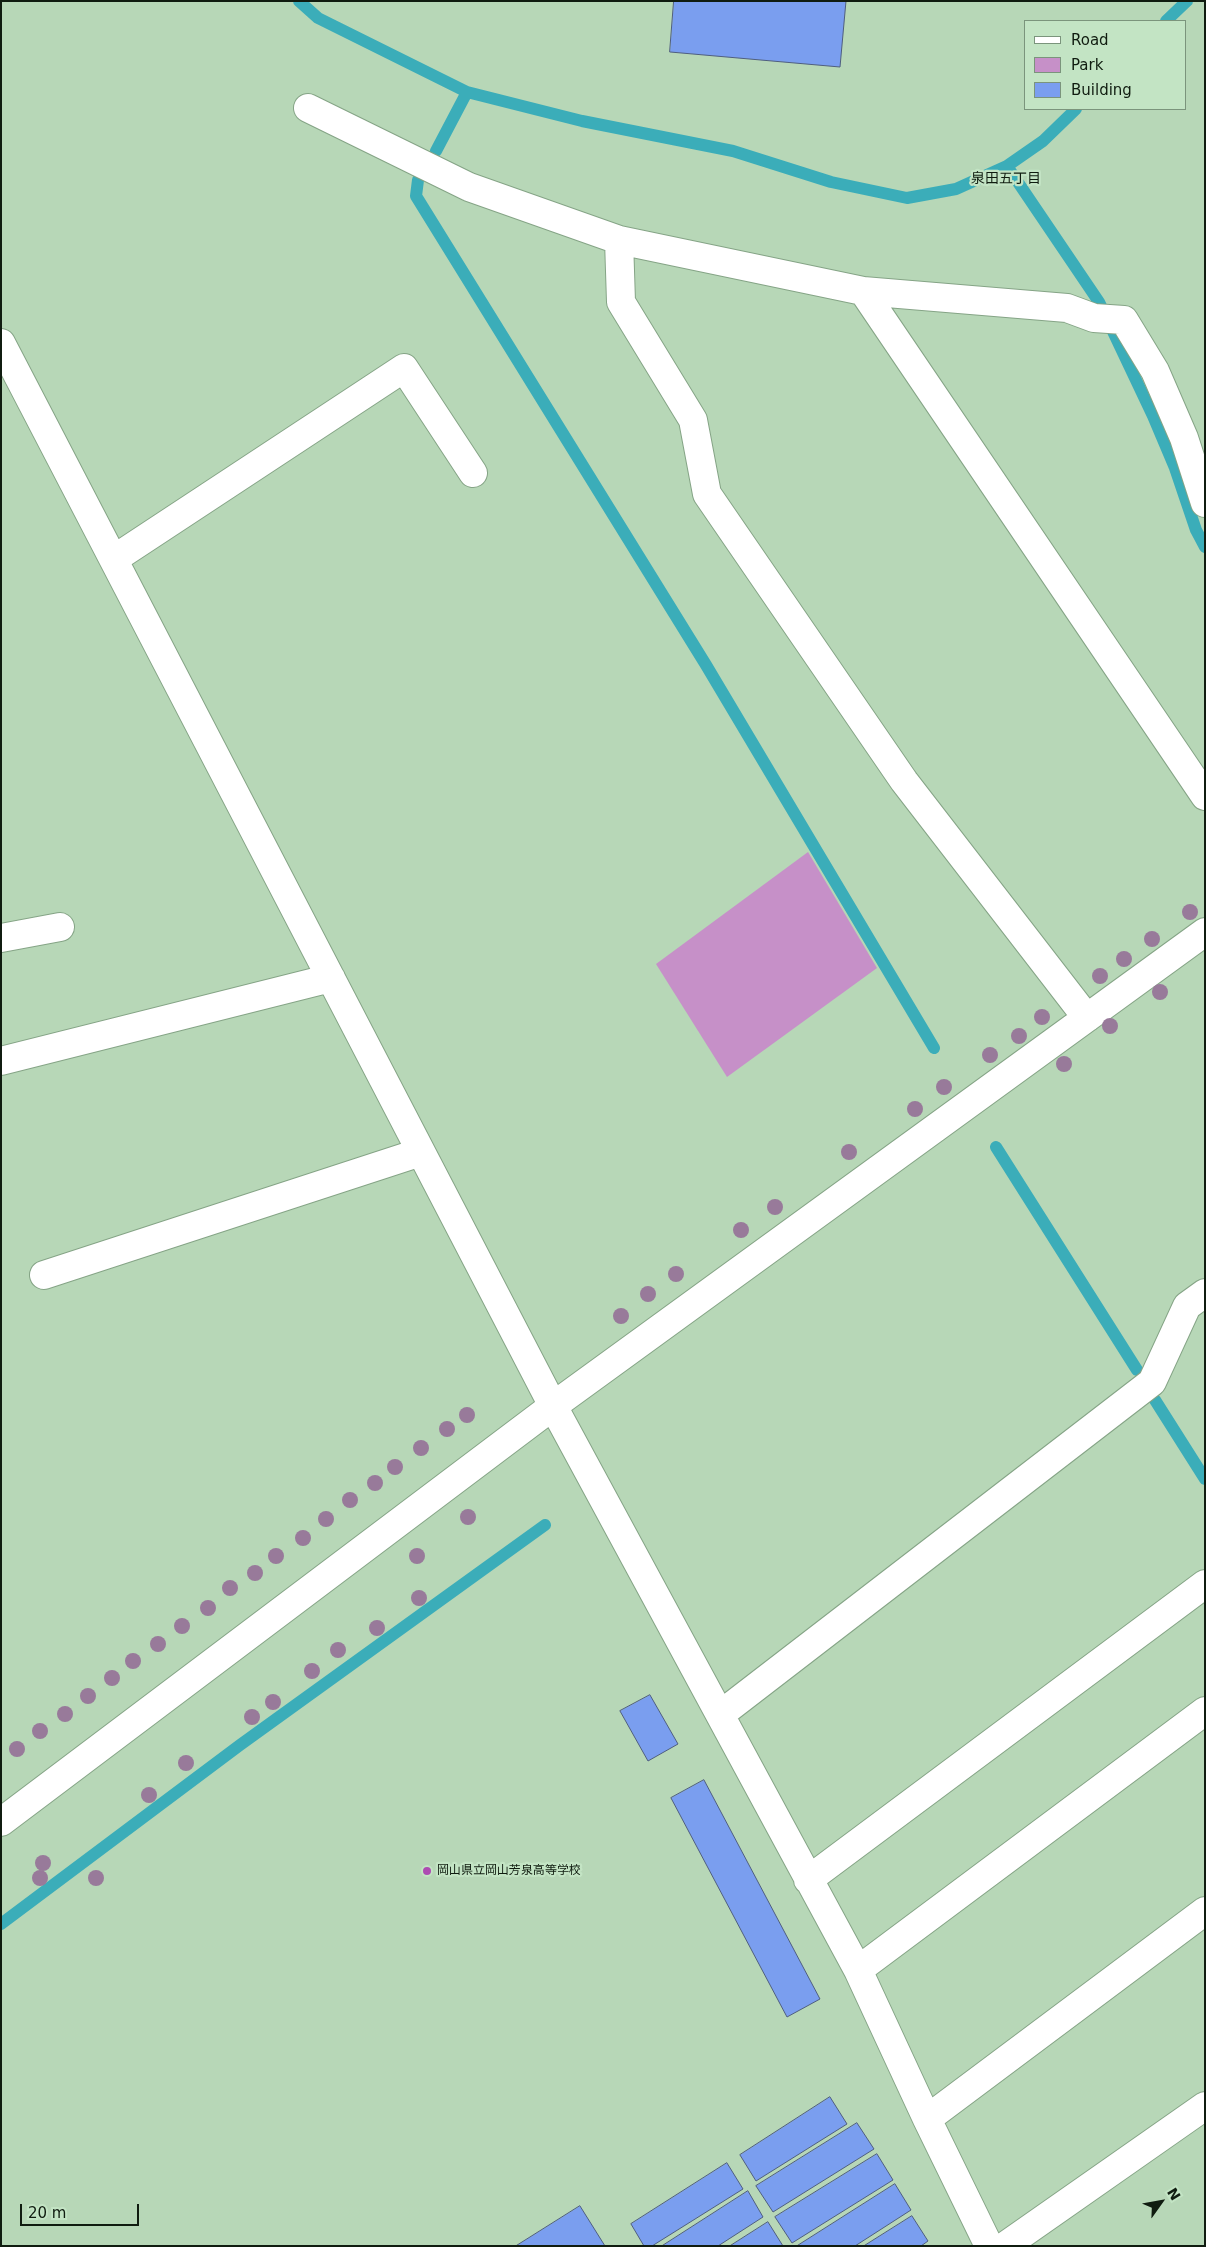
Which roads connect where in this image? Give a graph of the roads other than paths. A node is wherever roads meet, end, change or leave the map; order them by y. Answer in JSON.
{"nodes":[{"id":1,"x":308,"y":108,"type":"dead end"},
{"id":2,"x":619,"y":240,"type":"junction"},
{"id":3,"x":862,"y":291,"type":"junction"},
{"id":4,"x":1,"y":343,"type":"edge"},
{"id":5,"x":473,"y":473,"type":"dead end"},
{"id":6,"x":1205,"y":503,"type":"edge"},
{"id":7,"x":114,"y":559,"type":"junction"},
{"id":8,"x":1205,"y":796,"type":"edge"},
{"id":9,"x":60,"y":927,"type":"dead end"},
{"id":10,"x":1205,"y":932,"type":"edge"},
{"id":11,"x":1,"y":938,"type":"edge"},
{"id":12,"x":331,"y":978,"type":"junction"},
{"id":13,"x":1087,"y":1018,"type":"junction"},
{"id":14,"x":1,"y":1061,"type":"edge"},
{"id":15,"x":421,"y":1152,"type":"junction"},
{"id":16,"x":44,"y":1275,"type":"dead end"},
{"id":17,"x":1205,"y":1293,"type":"edge"},
{"id":18,"x":553,"y":1406,"type":"junction"},
{"id":19,"x":1205,"y":1584,"type":"edge"},
{"id":20,"x":1205,"y":1711,"type":"edge"},
{"id":21,"x":721,"y":1714,"type":"junction"},
{"id":22,"x":1,"y":1822,"type":"edge"},
{"id":23,"x":808,"y":1880,"type":"junction"},
{"id":24,"x":1205,"y":1911,"type":"edge"},
{"id":25,"x":858,"y":1970,"type":"junction"},
{"id":26,"x":1205,"y":2106,"type":"edge"},
{"id":27,"x":927,"y":2119,"type":"junction"},
{"id":28,"x":989,"y":2246,"type":"edge"},
{"id":29,"x":1006,"y":2246,"type":"edge"}],
"edges":[{"from":1,"to":2,"type":"street"},
{"from":2,"to":3,"type":"street"},
{"from":2,"to":13,"type":"street"},
{"from":3,"to":6,"type":"street"},
{"from":3,"to":8,"type":"street"},
{"from":4,"to":7,"type":"street"},
{"from":5,"to":7,"type":"street"},
{"from":7,"to":12,"type":"street"},
{"from":9,"to":11,"type":"street"},
{"from":10,"to":13,"type":"street"},
{"from":12,"to":14,"type":"street"},
{"from":12,"to":15,"type":"street"},
{"from":13,"to":18,"type":"street"},
{"from":15,"to":16,"type":"street"},
{"from":15,"to":18,"type":"street"},
{"from":17,"to":21,"type":"street"},
{"from":18,"to":21,"type":"street"},
{"from":18,"to":22,"type":"street"},
{"from":19,"to":23,"type":"street"},
{"from":20,"to":25,"type":"street"},
{"from":21,"to":23,"type":"street"},
{"from":23,"to":25,"type":"street"},
{"from":24,"to":27,"type":"street"},
{"from":25,"to":27,"type":"street"},
{"from":26,"to":29,"type":"street"},
{"from":27,"to":28,"type":"street"}]}
